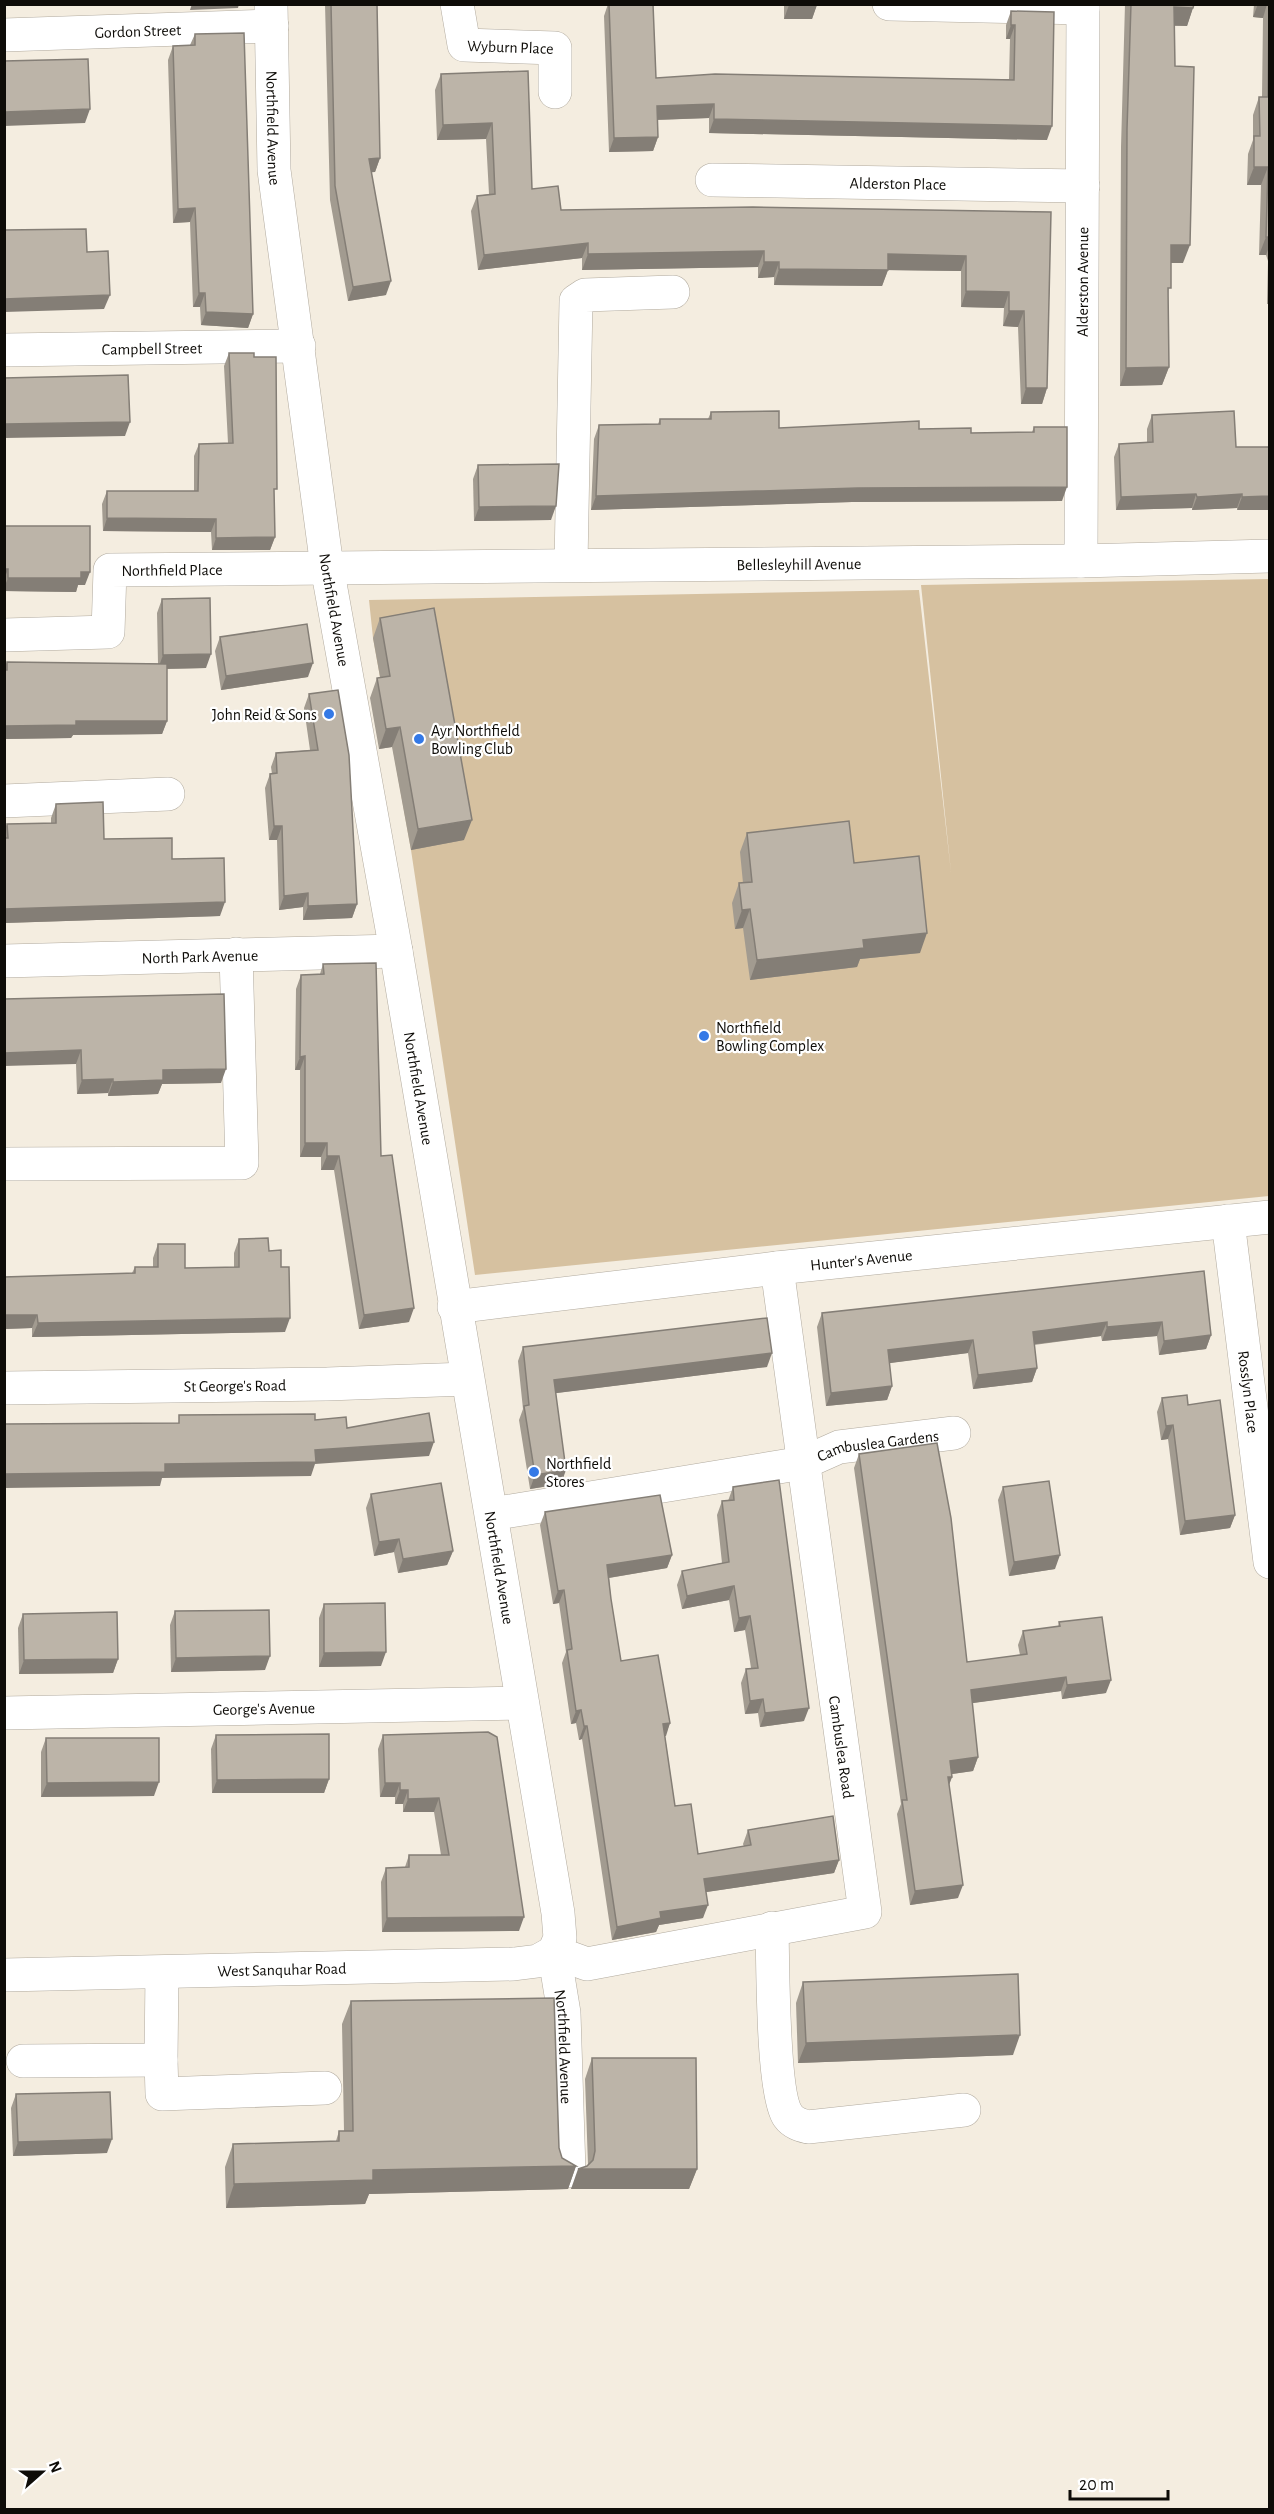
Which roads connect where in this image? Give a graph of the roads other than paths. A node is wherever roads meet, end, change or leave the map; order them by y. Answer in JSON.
{"nodes":[{"id":1,"x":457,"y":4,"type":"edge"},
{"id":2,"x":889,"y":4,"type":"edge"},
{"id":3,"x":1083,"y":6,"type":"edge"},
{"id":4,"x":271,"y":15,"type":"edge"},
{"id":5,"x":4,"y":35,"type":"edge"},
{"id":6,"x":555,"y":92,"type":"dead end"},
{"id":7,"x":712,"y":180,"type":"dead end"},
{"id":8,"x":1083,"y":186,"type":"junction"},
{"id":9,"x":673,"y":292,"type":"dead end"},
{"id":10,"x":300,"y":346,"type":"junction"},
{"id":11,"x":4,"y":350,"type":"edge"},
{"id":12,"x":1269,"y":556,"type":"edge"},
{"id":13,"x":1081,"y":561,"type":"junction"},
{"id":14,"x":571,"y":564,"type":"junction"},
{"id":15,"x":327,"y":567,"type":"junction"},
{"id":16,"x":4,"y":635,"type":"edge"},
{"id":17,"x":168,"y":794,"type":"dead end"},
{"id":18,"x":4,"y":801,"type":"edge"},
{"id":19,"x":396,"y":951,"type":"junction"},
{"id":20,"x":236,"y":954,"type":"junction"},
{"id":21,"x":4,"y":961,"type":"edge"},
{"id":22,"x":4,"y":1164,"type":"edge"},
{"id":23,"x":1269,"y":1217,"type":"edge"},
{"id":24,"x":1228,"y":1221,"type":"junction"},
{"id":25,"x":777,"y":1268,"type":"junction"},
{"id":26,"x":454,"y":1307,"type":"junction"},
{"id":27,"x":467,"y":1379,"type":"junction"},
{"id":28,"x":4,"y":1388,"type":"edge"},
{"id":29,"x":954,"y":1433,"type":"dead end"},
{"id":30,"x":802,"y":1463,"type":"junction"},
{"id":31,"x":492,"y":1514,"type":"junction"},
{"id":32,"x":1269,"y":1562,"type":"edge"},
{"id":33,"x":522,"y":1703,"type":"junction"},
{"id":34,"x":4,"y":1713,"type":"edge"},
{"id":35,"x":772,"y":1937,"type":"junction"},
{"id":36,"x":554,"y":1952,"type":"junction"},
{"id":37,"x":162,"y":1973,"type":"junction"},
{"id":38,"x":4,"y":1975,"type":"edge"},
{"id":39,"x":161,"y":2060,"type":"junction"},
{"id":40,"x":23,"y":2061,"type":"dead end"},
{"id":41,"x":325,"y":2088,"type":"dead end"},
{"id":42,"x":964,"y":2110,"type":"dead end"},
{"id":43,"x":569,"y":2171,"type":"dead end"}],
"edges":[{"from":1,"to":6,"type":"street","name":"Wyburn Place"},
{"from":2,"to":3,"type":"street"},
{"from":3,"to":8,"type":"street","name":"Alderston Avenue"},
{"from":4,"to":5,"type":"street","name":"Gordon Street"},
{"from":4,"to":10,"type":"street","name":"Northfield Avenue"},
{"from":7,"to":8,"type":"street","name":"Alderston Place"},
{"from":8,"to":13,"type":"street","name":"Alderston Avenue"},
{"from":9,"to":14,"type":"street"},
{"from":10,"to":11,"type":"street","name":"Campbell Street"},
{"from":10,"to":15,"type":"street","name":"Northfield Avenue"},
{"from":12,"to":13,"type":"street","name":"Bellesleyhill Avenue"},
{"from":13,"to":14,"type":"street","name":"Bellesleyhill Avenue"},
{"from":14,"to":15,"type":"street","name":"Bellesleyhill Avenue"},
{"from":15,"to":16,"type":"street","name":"Northfield Place"},
{"from":15,"to":19,"type":"street","name":"Northfield Avenue"},
{"from":17,"to":18,"type":"street"},
{"from":19,"to":20,"type":"street","name":"North Park Avenue"},
{"from":19,"to":26,"type":"street","name":"Northfield Avenue"},
{"from":20,"to":21,"type":"street","name":"North Park Avenue"},
{"from":20,"to":22,"type":"street"},
{"from":23,"to":24,"type":"street","name":"Hunter's Avenue"},
{"from":24,"to":25,"type":"street","name":"Hunter's Avenue"},
{"from":24,"to":32,"type":"street","name":"Rosslyn Place"},
{"from":25,"to":26,"type":"street","name":"Hunter's Avenue"},
{"from":25,"to":30,"type":"street","name":"Cambuslea Road"},
{"from":26,"to":27,"type":"street","name":"Northfield Avenue"},
{"from":27,"to":28,"type":"street","name":"St George's Road"},
{"from":27,"to":31,"type":"street","name":"Northfield Avenue"},
{"from":29,"to":30,"type":"street","name":"Cambuslea Gardens"},
{"from":30,"to":31,"type":"street","name":"Cambuslea Gardens"},
{"from":30,"to":35,"type":"street","name":"Cambuslea Road"},
{"from":31,"to":33,"type":"street","name":"Northfield Avenue"},
{"from":33,"to":34,"type":"street","name":"George's Avenue"},
{"from":33,"to":36,"type":"street","name":"Northfield Avenue"},
{"from":35,"to":36,"type":"street","name":"Cambuslea Road"},
{"from":35,"to":42,"type":"street"},
{"from":36,"to":37,"type":"street","name":"West Sanquhar Road"},
{"from":36,"to":43,"type":"street","name":"Northfield Avenue"},
{"from":37,"to":38,"type":"street","name":"West Sanquhar Road"},
{"from":37,"to":39,"type":"street"},
{"from":39,"to":40,"type":"street"},
{"from":39,"to":41,"type":"street"}]}
